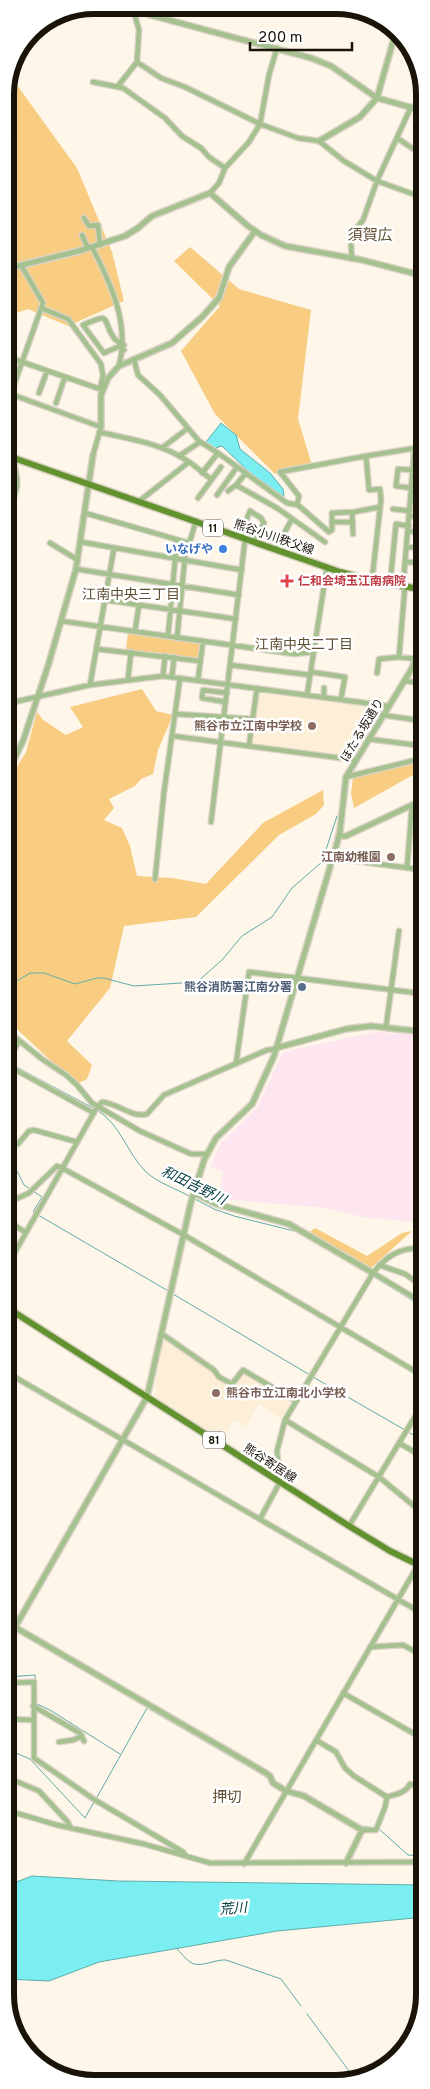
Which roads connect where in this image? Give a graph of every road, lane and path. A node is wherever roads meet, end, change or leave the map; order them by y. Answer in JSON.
{"nodes":[{"id":1,"x":134,"y":14,"type":"edge"},
{"id":2,"x":148,"y":14,"type":"edge"},
{"id":3,"x":394,"y":39,"type":"edge"},
{"id":4,"x":276,"y":48,"type":"junction"},
{"id":5,"x":137,"y":62,"type":"junction"},
{"id":6,"x":92,"y":82,"type":"dead end"},
{"id":7,"x":118,"y":86,"type":"junction"},
{"id":8,"x":377,"y":98,"type":"junction"},
{"id":9,"x":411,"y":108,"type":"junction"},
{"id":10,"x":416,"y":109,"type":"edge"},
{"id":11,"x":260,"y":124,"type":"junction"},
{"id":12,"x":397,"y":138,"type":"junction"},
{"id":13,"x":318,"y":141,"type":"junction"},
{"id":14,"x":416,"y":151,"type":"edge"},
{"id":15,"x":225,"y":168,"type":"junction"},
{"id":16,"x":377,"y":181,"type":"junction"},
{"id":17,"x":210,"y":193,"type":"junction"},
{"id":18,"x":416,"y":195,"type":"edge"},
{"id":19,"x":84,"y":218,"type":"dead end"},
{"id":20,"x":255,"y":231,"type":"junction"},
{"id":21,"x":82,"y":235,"type":"dead end"},
{"id":22,"x":100,"y":245,"type":"junction"},
{"id":23,"x":90,"y":248,"type":"junction"},
{"id":24,"x":352,"y":259,"type":"junction"},
{"id":25,"x":21,"y":265,"type":"junction"},
{"id":26,"x":14,"y":267,"type":"edge"},
{"id":27,"x":416,"y":274,"type":"edge"},
{"id":28,"x":42,"y":308,"type":"junction"},
{"id":29,"x":124,"y":347,"type":"junction"},
{"id":30,"x":14,"y":359,"type":"edge"},
{"id":31,"x":134,"y":359,"type":"junction"},
{"id":32,"x":22,"y":362,"type":"junction"},
{"id":33,"x":120,"y":366,"type":"junction"},
{"id":34,"x":47,"y":371,"type":"junction"},
{"id":35,"x":65,"y":377,"type":"junction"},
{"id":36,"x":14,"y":380,"type":"edge"},
{"id":37,"x":101,"y":389,"type":"junction"},
{"id":38,"x":39,"y":394,"type":"dead end"},
{"id":39,"x":14,"y":395,"type":"edge"},
{"id":40,"x":56,"y":403,"type":"dead end"},
{"id":41,"x":188,"y":428,"type":"junction"},
{"id":42,"x":100,"y":429,"type":"junction"},
{"id":43,"x":200,"y":442,"type":"junction"},
{"id":44,"x":162,"y":448,"type":"junction"},
{"id":45,"x":416,"y":448,"type":"joint"},
{"id":46,"x":218,"y":453,"type":"junction"},
{"id":47,"x":93,"y":455,"type":"joint"},
{"id":48,"x":179,"y":456,"type":"junction"},
{"id":49,"x":366,"y":456,"type":"junction"},
{"id":50,"x":14,"y":458,"type":"joint"},
{"id":51,"x":188,"y":462,"type":"junction"},
{"id":52,"x":237,"y":466,"type":"junction"},
{"id":53,"x":221,"y":467,"type":"dead end"},
{"id":54,"x":413,"y":470,"type":"junction"},
{"id":55,"x":202,"y":473,"type":"junction"},
{"id":56,"x":246,"y":473,"type":"junction"},
{"id":57,"x":211,"y":479,"type":"junction"},
{"id":58,"x":236,"y":485,"type":"junction"},
{"id":59,"x":89,"y":486,"type":"junction"},
{"id":60,"x":412,"y":488,"type":"junction"},
{"id":61,"x":228,"y":491,"type":"dead end"},
{"id":62,"x":14,"y":494,"type":"edge"},
{"id":63,"x":217,"y":495,"type":"dead end"},
{"id":64,"x":198,"y":498,"type":"dead end"},
{"id":65,"x":411,"y":501,"type":"junction"},
{"id":66,"x":416,"y":501,"type":"edge"},
{"id":67,"x":138,"y":502,"type":"junction"},
{"id":68,"x":295,"y":505,"type":"junction"},
{"id":69,"x":380,"y":507,"type":"junction"},
{"id":70,"x":393,"y":509,"type":"dead end"},
{"id":71,"x":352,"y":512,"type":"junction"},
{"id":72,"x":85,"y":513,"type":"junction"},
{"id":73,"x":410,"y":514,"type":"junction"},
{"id":74,"x":416,"y":516,"type":"edge"},
{"id":75,"x":290,"y":518,"type":"junction"},
{"id":76,"x":196,"y":521,"type":"junction"},
{"id":77,"x":332,"y":522,"type":"junction"},
{"id":78,"x":353,"y":522,"type":"junction"},
{"id":79,"x":409,"y":529,"type":"junction"},
{"id":80,"x":416,"y":531,"type":"edge"},
{"id":81,"x":353,"y":534,"type":"dead end"},
{"id":82,"x":243,"y":539,"type":"junction"},
{"id":83,"x":177,"y":540,"type":"junction"},
{"id":84,"x":81,"y":542,"type":"junction"},
{"id":85,"x":254,"y":542,"type":"junction"},
{"id":86,"x":325,"y":542,"type":"dead end"},
{"id":87,"x":50,"y":543,"type":"dead end"},
{"id":88,"x":189,"y":543,"type":"junction"},
{"id":89,"x":407,"y":546,"type":"junction"},
{"id":90,"x":416,"y":547,"type":"edge"},
{"id":91,"x":114,"y":548,"type":"junction"},
{"id":92,"x":275,"y":550,"type":"junction"},
{"id":93,"x":176,"y":558,"type":"junction"},
{"id":94,"x":78,"y":560,"type":"junction"},
{"id":95,"x":185,"y":560,"type":"junction"},
{"id":96,"x":406,"y":562,"type":"junction"},
{"id":97,"x":416,"y":563,"type":"edge"},
{"id":98,"x":327,"y":567,"type":"junction"},
{"id":99,"x":76,"y":569,"type":"junction"},
{"id":100,"x":242,"y":570,"type":"junction"},
{"id":101,"x":110,"y":575,"type":"junction"},
{"id":102,"x":372,"y":580,"type":"junction"},
{"id":103,"x":390,"y":584,"type":"junction"},
{"id":104,"x":173,"y":585,"type":"junction"},
{"id":105,"x":182,"y":586,"type":"junction"},
{"id":106,"x":404,"y":586,"type":"junction"},
{"id":107,"x":416,"y":588,"type":"edge"},
{"id":108,"x":239,"y":595,"type":"junction"},
{"id":109,"x":105,"y":600,"type":"junction"},
{"id":110,"x":139,"y":605,"type":"junction"},
{"id":111,"x":171,"y":610,"type":"junction"},
{"id":112,"x":180,"y":611,"type":"junction"},
{"id":113,"x":236,"y":619,"type":"junction"},
{"id":114,"x":61,"y":620,"type":"junction"},
{"id":115,"x":101,"y":627,"type":"junction"},
{"id":116,"x":135,"y":632,"type":"junction"},
{"id":117,"x":168,"y":636,"type":"junction"},
{"id":118,"x":177,"y":638,"type":"junction"},
{"id":119,"x":203,"y":642,"type":"junction"},
{"id":120,"x":233,"y":646,"type":"junction"},
{"id":121,"x":97,"y":649,"type":"junction"},
{"id":122,"x":131,"y":652,"type":"junction"},
{"id":123,"x":314,"y":652,"type":"junction"},
{"id":124,"x":165,"y":656,"type":"junction"},
{"id":125,"x":174,"y":657,"type":"junction"},
{"id":126,"x":399,"y":657,"type":"junction"},
{"id":127,"x":416,"y":659,"type":"joint"},
{"id":128,"x":200,"y":661,"type":"junction"},
{"id":129,"x":230,"y":665,"type":"junction"},
{"id":130,"x":377,"y":673,"type":"dead end"},
{"id":131,"x":310,"y":674,"type":"junction"},
{"id":132,"x":163,"y":676,"type":"junction"},
{"id":133,"x":172,"y":677,"type":"junction"},
{"id":134,"x":180,"y":678,"type":"junction"},
{"id":135,"x":128,"y":679,"type":"junction"},
{"id":136,"x":198,"y":680,"type":"junction"},
{"id":137,"x":404,"y":681,"type":"junction"},
{"id":138,"x":416,"y":682,"type":"edge"},
{"id":139,"x":228,"y":684,"type":"junction"},
{"id":140,"x":90,"y":685,"type":"junction"},
{"id":141,"x":257,"y":688,"type":"junction"},
{"id":142,"x":324,"y":688,"type":"dead end"},
{"id":143,"x":227,"y":693,"type":"junction"},
{"id":144,"x":307,"y":695,"type":"junction"},
{"id":145,"x":37,"y":696,"type":"junction"},
{"id":146,"x":324,"y":697,"type":"junction"},
{"id":147,"x":341,"y":699,"type":"junction"},
{"id":148,"x":14,"y":702,"type":"edge"},
{"id":149,"x":226,"y":702,"type":"junction"},
{"id":150,"x":388,"y":706,"type":"junction"},
{"id":151,"x":176,"y":714,"type":"junction"},
{"id":152,"x":382,"y":715,"type":"junction"},
{"id":153,"x":224,"y":718,"type":"junction"},
{"id":154,"x":253,"y":719,"type":"junction"},
{"id":155,"x":416,"y":720,"type":"edge"},
{"id":156,"x":173,"y":736,"type":"junction"},
{"id":157,"x":368,"y":739,"type":"junction"},
{"id":158,"x":221,"y":742,"type":"junction"},
{"id":159,"x":249,"y":745,"type":"junction"},
{"id":160,"x":416,"y":745,"type":"edge"},
{"id":161,"x":14,"y":760,"type":"edge"},
{"id":162,"x":355,"y":760,"type":"junction"},
{"id":163,"x":416,"y":760,"type":"edge"},
{"id":164,"x":346,"y":777,"type":"junction"},
{"id":165,"x":416,"y":804,"type":"edge"},
{"id":166,"x":412,"y":805,"type":"junction"},
{"id":167,"x":211,"y":822,"type":"dead end"},
{"id":168,"x":338,"y":836,"type":"junction"},
{"id":169,"x":332,"y":858,"type":"junction"},
{"id":170,"x":407,"y":868,"type":"junction"},
{"id":171,"x":416,"y":869,"type":"edge"},
{"id":172,"x":155,"y":879,"type":"dead end"},
{"id":173,"x":399,"y":931,"type":"dead end"},
{"id":174,"x":297,"y":978,"type":"junction"},
{"id":175,"x":390,"y":990,"type":"junction"},
{"id":176,"x":416,"y":993,"type":"edge"},
{"id":177,"x":386,"y":1027,"type":"junction"},
{"id":178,"x":416,"y":1031,"type":"edge"},
{"id":179,"x":14,"y":1036,"type":"edge"},
{"id":180,"x":19,"y":1041,"type":"junction"},
{"id":181,"x":276,"y":1048,"type":"junction"},
{"id":182,"x":14,"y":1051,"type":"edge"},
{"id":183,"x":236,"y":1064,"type":"junction"},
{"id":184,"x":14,"y":1069,"type":"edge"},
{"id":185,"x":96,"y":1109,"type":"junction"},
{"id":186,"x":14,"y":1142,"type":"edge"},
{"id":187,"x":77,"y":1142,"type":"junction"},
{"id":188,"x":206,"y":1154,"type":"junction"},
{"id":189,"x":62,"y":1168,"type":"junction"},
{"id":190,"x":193,"y":1194,"type":"junction"},
{"id":191,"x":14,"y":1200,"type":"edge"},
{"id":192,"x":14,"y":1225,"type":"edge"},
{"id":193,"x":25,"y":1232,"type":"junction"},
{"id":194,"x":184,"y":1235,"type":"junction"},
{"id":195,"x":416,"y":1249,"type":"edge"},
{"id":196,"x":14,"y":1253,"type":"edge"},
{"id":197,"x":380,"y":1265,"type":"junction"},
{"id":198,"x":373,"y":1274,"type":"junction"},
{"id":199,"x":416,"y":1282,"type":"edge"},
{"id":200,"x":416,"y":1299,"type":"edge"},
{"id":201,"x":14,"y":1312,"type":"edge"},
{"id":202,"x":341,"y":1327,"type":"junction"},
{"id":203,"x":162,"y":1334,"type":"junction"},
{"id":204,"x":416,"y":1372,"type":"edge"},
{"id":205,"x":14,"y":1377,"type":"edge"},
{"id":206,"x":147,"y":1397,"type":"junction"},
{"id":207,"x":296,"y":1401,"type":"junction"},
{"id":208,"x":416,"y":1415,"type":"edge"},
{"id":209,"x":285,"y":1420,"type":"junction"},
{"id":210,"x":122,"y":1440,"type":"junction"},
{"id":211,"x":400,"y":1443,"type":"junction"},
{"id":212,"x":416,"y":1453,"type":"edge"},
{"id":213,"x":379,"y":1477,"type":"junction"},
{"id":214,"x":280,"y":1482,"type":"junction"},
{"id":215,"x":416,"y":1508,"type":"edge"},
{"id":216,"x":260,"y":1518,"type":"junction"},
{"id":217,"x":349,"y":1526,"type":"junction"},
{"id":218,"x":416,"y":1564,"type":"edge"},
{"id":219,"x":416,"y":1568,"type":"edge"},
{"id":220,"x":397,"y":1599,"type":"junction"},
{"id":221,"x":416,"y":1610,"type":"edge"},
{"id":222,"x":15,"y":1628,"type":"joint"},
{"id":223,"x":370,"y":1647,"type":"junction"},
{"id":224,"x":416,"y":1652,"type":"edge"},
{"id":225,"x":14,"y":1683,"type":"edge"},
{"id":226,"x":343,"y":1693,"type":"junction"},
{"id":227,"x":33,"y":1706,"type":"junction"},
{"id":228,"x":14,"y":1719,"type":"edge"},
{"id":229,"x":33,"y":1720,"type":"junction"},
{"id":230,"x":416,"y":1735,"type":"edge"},
{"id":231,"x":316,"y":1740,"type":"junction"},
{"id":232,"x":59,"y":1742,"type":"dead end"},
{"id":233,"x":14,"y":1780,"type":"edge"},
{"id":234,"x":416,"y":1786,"type":"edge"},
{"id":235,"x":286,"y":1791,"type":"junction"},
{"id":236,"x":387,"y":1797,"type":"junction"},
{"id":237,"x":14,"y":1812,"type":"edge"},
{"id":238,"x":71,"y":1828,"type":"junction"},
{"id":239,"x":362,"y":1830,"type":"junction"},
{"id":240,"x":186,"y":1856,"type":"junction"},
{"id":241,"x":416,"y":1862,"type":"edge"},
{"id":242,"x":346,"y":1863,"type":"junction"},
{"id":243,"x":244,"y":1864,"type":"junction"}],
"edges":[{"from":1,"to":5,"type":"street"},
{"from":2,"to":4,"type":"street"},
{"from":3,"to":8,"type":"street"},
{"from":4,"to":8,"type":"street"},
{"from":4,"to":11,"type":"street"},
{"from":5,"to":7,"type":"street"},
{"from":5,"to":11,"type":"street"},
{"from":6,"to":7,"type":"street"},
{"from":7,"to":15,"type":"street"},
{"from":8,"to":9,"type":"street"},
{"from":8,"to":13,"type":"street"},
{"from":9,"to":10,"type":"street"},
{"from":9,"to":12,"type":"street"},
{"from":11,"to":13,"type":"street"},
{"from":11,"to":15,"type":"street"},
{"from":12,"to":14,"type":"street"},
{"from":12,"to":16,"type":"street"},
{"from":13,"to":16,"type":"street"},
{"from":15,"to":17,"type":"street"},
{"from":16,"to":18,"type":"street"},
{"from":16,"to":24,"type":"street"},
{"from":17,"to":20,"type":"street"},
{"from":17,"to":22,"type":"street"},
{"from":19,"to":22,"type":"street"},
{"from":20,"to":24,"type":"street"},
{"from":20,"to":31,"type":"street"},
{"from":21,"to":23,"type":"street"},
{"from":22,"to":23,"type":"street"},
{"from":23,"to":25,"type":"street"},
{"from":23,"to":29,"type":"street"},
{"from":24,"to":27,"type":"street"},
{"from":25,"to":26,"type":"street"},
{"from":25,"to":28,"type":"street"},
{"from":28,"to":32,"type":"street"},
{"from":28,"to":37,"type":"street"},
{"from":29,"to":29,"type":"street"},
{"from":29,"to":33,"type":"street"},
{"from":30,"to":32,"type":"street"},
{"from":31,"to":33,"type":"street"},
{"from":31,"to":41,"type":"street"},
{"from":32,"to":34,"type":"street"},
{"from":32,"to":36,"type":"street"},
{"from":33,"to":37,"type":"street"},
{"from":34,"to":35,"type":"street"},
{"from":34,"to":38,"type":"street"},
{"from":35,"to":37,"type":"street"},
{"from":35,"to":40,"type":"street"},
{"from":37,"to":42,"type":"street"},
{"from":39,"to":42,"type":"street"},
{"from":41,"to":43,"type":"street"},
{"from":41,"to":44,"type":"street"},
{"from":42,"to":44,"type":"street"},
{"from":42,"to":47,"type":"street"},
{"from":43,"to":46,"type":"street"},
{"from":43,"to":48,"type":"street"},
{"from":44,"to":48,"type":"street"},
{"from":45,"to":49,"type":"street"},
{"from":45,"to":54,"type":"street"},
{"from":46,"to":52,"type":"street"},
{"from":46,"to":55,"type":"street"},
{"from":47,"to":59,"type":"street"},
{"from":48,"to":51,"type":"street"},
{"from":49,"to":68,"type":"street"},
{"from":49,"to":69,"type":"street"},
{"from":50,"to":59,"type":"main road","name":"熊谷小川秩父線","number":"11"},
{"from":50,"to":62,"type":"street"},
{"from":51,"to":55,"type":"street"},
{"from":51,"to":67,"type":"street"},
{"from":52,"to":56,"type":"street"},
{"from":52,"to":63,"type":"street"},
{"from":53,"to":57,"type":"street"},
{"from":54,"to":60,"type":"street"},
{"from":54,"to":60,"type":"street"},
{"from":55,"to":57,"type":"street"},
{"from":56,"to":58,"type":"street"},
{"from":56,"to":68,"type":"street"},
{"from":57,"to":64,"type":"street"},
{"from":58,"to":61,"type":"street"},
{"from":58,"to":75,"type":"street"},
{"from":59,"to":67,"type":"main road","name":"熊谷小川秩父線","number":"11"},
{"from":59,"to":72,"type":"street"},
{"from":60,"to":65,"type":"street"},
{"from":65,"to":66,"type":"street"},
{"from":65,"to":73,"type":"street"},
{"from":67,"to":76,"type":"main road","name":"熊谷小川秩父線","number":"11"},
{"from":68,"to":75,"type":"street"},
{"from":68,"to":77,"type":"street"},
{"from":69,"to":71,"type":"street"},
{"from":69,"to":102,"type":"street"},
{"from":70,"to":73,"type":"street"},
{"from":71,"to":77,"type":"street"},
{"from":71,"to":78,"type":"street"},
{"from":72,"to":83,"type":"street"},
{"from":72,"to":84,"type":"street"},
{"from":73,"to":74,"type":"street"},
{"from":73,"to":79,"type":"street"},
{"from":75,"to":86,"type":"street"},
{"from":75,"to":92,"type":"street"},
{"from":76,"to":82,"type":"main road","name":"熊谷小川秩父線","number":"11"},
{"from":76,"to":88,"type":"street"},
{"from":77,"to":78,"type":"street"},
{"from":78,"to":81,"type":"street"},
{"from":79,"to":80,"type":"street"},
{"from":79,"to":89,"type":"street"},
{"from":79,"to":103,"type":"street"},
{"from":82,"to":85,"type":"main road","name":"熊谷小川秩父線","number":"11"},
{"from":82,"to":85,"type":"street"},
{"from":82,"to":100,"type":"street"},
{"from":83,"to":88,"type":"street"},
{"from":83,"to":93,"type":"street"},
{"from":84,"to":91,"type":"street"},
{"from":84,"to":94,"type":"street"},
{"from":85,"to":92,"type":"main road","name":"熊谷小川秩父線","number":"11"},
{"from":87,"to":94,"type":"street"},
{"from":88,"to":95,"type":"street"},
{"from":89,"to":90,"type":"street"},
{"from":89,"to":96,"type":"street"},
{"from":91,"to":93,"type":"street"},
{"from":91,"to":101,"type":"street"},
{"from":92,"to":98,"type":"main road","name":"熊谷小川秩父線","number":"11"},
{"from":93,"to":95,"type":"street"},
{"from":93,"to":104,"type":"street"},
{"from":94,"to":99,"type":"street"},
{"from":95,"to":100,"type":"street"},
{"from":95,"to":105,"type":"street"},
{"from":96,"to":97,"type":"street"},
{"from":96,"to":106,"type":"street"},
{"from":98,"to":102,"type":"main road","name":"熊谷小川秩父線","number":"11"},
{"from":98,"to":123,"type":"street"},
{"from":99,"to":101,"type":"street"},
{"from":99,"to":114,"type":"street"},
{"from":100,"to":108,"type":"street"},
{"from":101,"to":104,"type":"street"},
{"from":101,"to":109,"type":"street"},
{"from":102,"to":103,"type":"main road","name":"熊谷小川秩父線","number":"11"},
{"from":103,"to":106,"type":"main road","name":"熊谷小川秩父線","number":"11"},
{"from":104,"to":105,"type":"street"},
{"from":104,"to":111,"type":"street"},
{"from":105,"to":108,"type":"street"},
{"from":105,"to":112,"type":"street"},
{"from":106,"to":107,"type":"main road","name":"熊谷小川秩父線","number":"11"},
{"from":106,"to":126,"type":"street"},
{"from":108,"to":113,"type":"street"},
{"from":109,"to":110,"type":"street"},
{"from":109,"to":115,"type":"street"},
{"from":110,"to":111,"type":"street"},
{"from":110,"to":116,"type":"street"},
{"from":111,"to":112,"type":"street"},
{"from":111,"to":117,"type":"street"},
{"from":112,"to":113,"type":"street"},
{"from":112,"to":118,"type":"street"},
{"from":113,"to":120,"type":"street"},
{"from":114,"to":115,"type":"street"},
{"from":114,"to":145,"type":"street"},
{"from":115,"to":116,"type":"street"},
{"from":115,"to":121,"type":"street"},
{"from":116,"to":117,"type":"street"},
{"from":117,"to":118,"type":"street"},
{"from":118,"to":119,"type":"street"},
{"from":119,"to":120,"type":"street"},
{"from":119,"to":128,"type":"street"},
{"from":120,"to":123,"type":"street"},
{"from":120,"to":129,"type":"street"},
{"from":121,"to":122,"type":"street"},
{"from":121,"to":140,"type":"street"},
{"from":122,"to":124,"type":"street"},
{"from":122,"to":135,"type":"street"},
{"from":123,"to":131,"type":"street"},
{"from":124,"to":125,"type":"street"},
{"from":124,"to":132,"type":"street"},
{"from":125,"to":128,"type":"street"},
{"from":125,"to":133,"type":"street"},
{"from":126,"to":127,"type":"street"},
{"from":126,"to":130,"type":"street"},
{"from":127,"to":137,"type":"street","name":"ほたる坂通り"},
{"from":128,"to":136,"type":"street"},
{"from":129,"to":131,"type":"street"},
{"from":129,"to":139,"type":"street"},
{"from":131,"to":144,"type":"street"},
{"from":131,"to":147,"type":"street"},
{"from":132,"to":133,"type":"street"},
{"from":132,"to":135,"type":"street"},
{"from":133,"to":134,"type":"street"},
{"from":134,"to":136,"type":"street"},
{"from":134,"to":151,"type":"street"},
{"from":135,"to":140,"type":"street"},
{"from":136,"to":139,"type":"street"},
{"from":137,"to":138,"type":"street"},
{"from":137,"to":150,"type":"street","name":"ほたる坂通り"},
{"from":139,"to":141,"type":"street"},
{"from":139,"to":143,"type":"street"},
{"from":140,"to":145,"type":"street"},
{"from":141,"to":144,"type":"street"},
{"from":141,"to":154,"type":"street"},
{"from":142,"to":146,"type":"street"},
{"from":143,"to":149,"type":"street"},
{"from":143,"to":149,"type":"street"},
{"from":144,"to":146,"type":"street"},
{"from":145,"to":148,"type":"street"},
{"from":145,"to":161,"type":"street"},
{"from":146,"to":147,"type":"street"},
{"from":147,"to":150,"type":"street"},
{"from":149,"to":153,"type":"street"},
{"from":150,"to":152,"type":"street","name":"ほたる坂通り"},
{"from":151,"to":153,"type":"street"},
{"from":151,"to":156,"type":"street"},
{"from":152,"to":155,"type":"street"},
{"from":152,"to":157,"type":"street","name":"ほたる坂通り"},
{"from":153,"to":154,"type":"street"},
{"from":153,"to":158,"type":"street"},
{"from":154,"to":159,"type":"street"},
{"from":156,"to":158,"type":"street"},
{"from":156,"to":172,"type":"street"},
{"from":157,"to":160,"type":"street"},
{"from":157,"to":162,"type":"street","name":"ほたる坂通り"},
{"from":158,"to":159,"type":"street"},
{"from":158,"to":167,"type":"street"},
{"from":159,"to":162,"type":"street"},
{"from":162,"to":164,"type":"street","name":"ほたる坂通り"},
{"from":163,"to":164,"type":"street"},
{"from":164,"to":168,"type":"street","name":"ほたる坂通り"},
{"from":165,"to":166,"type":"street"},
{"from":166,"to":168,"type":"street"},
{"from":166,"to":170,"type":"street"},
{"from":168,"to":169,"type":"street","name":"ほたる坂通り"},
{"from":169,"to":170,"type":"street"},
{"from":169,"to":174,"type":"street","name":"ほたる坂通り"},
{"from":170,"to":171,"type":"street"},
{"from":173,"to":175,"type":"street"},
{"from":174,"to":175,"type":"street"},
{"from":174,"to":181,"type":"street","name":"ほたる坂通り"},
{"from":174,"to":183,"type":"street"},
{"from":175,"to":176,"type":"street"},
{"from":175,"to":177,"type":"street"},
{"from":177,"to":178,"type":"street"},
{"from":177,"to":181,"type":"street"},
{"from":179,"to":180,"type":"street"},
{"from":180,"to":182,"type":"street"},
{"from":180,"to":185,"type":"street"},
{"from":181,"to":183,"type":"street"},
{"from":181,"to":188,"type":"street","name":"ほたる坂通り"},
{"from":183,"to":185,"type":"street"},
{"from":184,"to":185,"type":"street"},
{"from":185,"to":187,"type":"street"},
{"from":185,"to":188,"type":"street"},
{"from":186,"to":187,"type":"street"},
{"from":187,"to":189,"type":"street"},
{"from":188,"to":190,"type":"street","name":"ほたる坂通り"},
{"from":189,"to":191,"type":"street"},
{"from":189,"to":193,"type":"street"},
{"from":189,"to":194,"type":"street"},
{"from":190,"to":194,"type":"street","name":"ほたる坂通り"},
{"from":190,"to":198,"type":"street"},
{"from":192,"to":193,"type":"street"},
{"from":193,"to":196,"type":"street"},
{"from":194,"to":202,"type":"street"},
{"from":194,"to":203,"type":"street","name":"ほたる坂通り"},
{"from":195,"to":197,"type":"street"},
{"from":197,"to":198,"type":"street"},
{"from":197,"to":199,"type":"street"},
{"from":198,"to":200,"type":"street"},
{"from":198,"to":202,"type":"street"},
{"from":201,"to":206,"type":"main road","name":"熊谷寄居線","number":"81"},
{"from":202,"to":204,"type":"street"},
{"from":202,"to":207,"type":"street"},
{"from":203,"to":206,"type":"street","name":"ほたる坂通り"},
{"from":203,"to":207,"type":"street"},
{"from":205,"to":210,"type":"street"},
{"from":206,"to":210,"type":"street","name":"ほたる坂通り"},
{"from":206,"to":214,"type":"main road","name":"熊谷寄居線","number":"81"},
{"from":207,"to":209,"type":"street"},
{"from":208,"to":211,"type":"street"},
{"from":209,"to":213,"type":"street"},
{"from":209,"to":214,"type":"street"},
{"from":210,"to":216,"type":"street"},
{"from":210,"to":222,"type":"street","name":"ほたる坂通り"},
{"from":211,"to":212,"type":"street"},
{"from":211,"to":213,"type":"street"},
{"from":213,"to":215,"type":"street"},
{"from":213,"to":217,"type":"street"},
{"from":214,"to":216,"type":"street"},
{"from":214,"to":217,"type":"main road","name":"熊谷寄居線","number":"81"},
{"from":216,"to":220,"type":"street"},
{"from":217,"to":218,"type":"main road","name":"熊谷寄居線","number":"81"},
{"from":219,"to":220,"type":"street"},
{"from":220,"to":221,"type":"street"},
{"from":220,"to":223,"type":"street"},
{"from":222,"to":235,"type":"street"},
{"from":223,"to":224,"type":"street"},
{"from":223,"to":226,"type":"street"},
{"from":225,"to":227,"type":"street"},
{"from":226,"to":230,"type":"street"},
{"from":226,"to":231,"type":"street"},
{"from":227,"to":229,"type":"street"},
{"from":227,"to":232,"type":"street"},
{"from":228,"to":229,"type":"street"},
{"from":229,"to":240,"type":"street"},
{"from":231,"to":235,"type":"street"},
{"from":231,"to":236,"type":"street"},
{"from":233,"to":238,"type":"street"},
{"from":234,"to":236,"type":"street"},
{"from":235,"to":239,"type":"street"},
{"from":235,"to":243,"type":"street"},
{"from":236,"to":239,"type":"street"},
{"from":237,"to":238,"type":"street"},
{"from":238,"to":240,"type":"street"},
{"from":239,"to":242,"type":"street"},
{"from":240,"to":243,"type":"street"},
{"from":241,"to":242,"type":"street"},
{"from":242,"to":243,"type":"street"}]}
